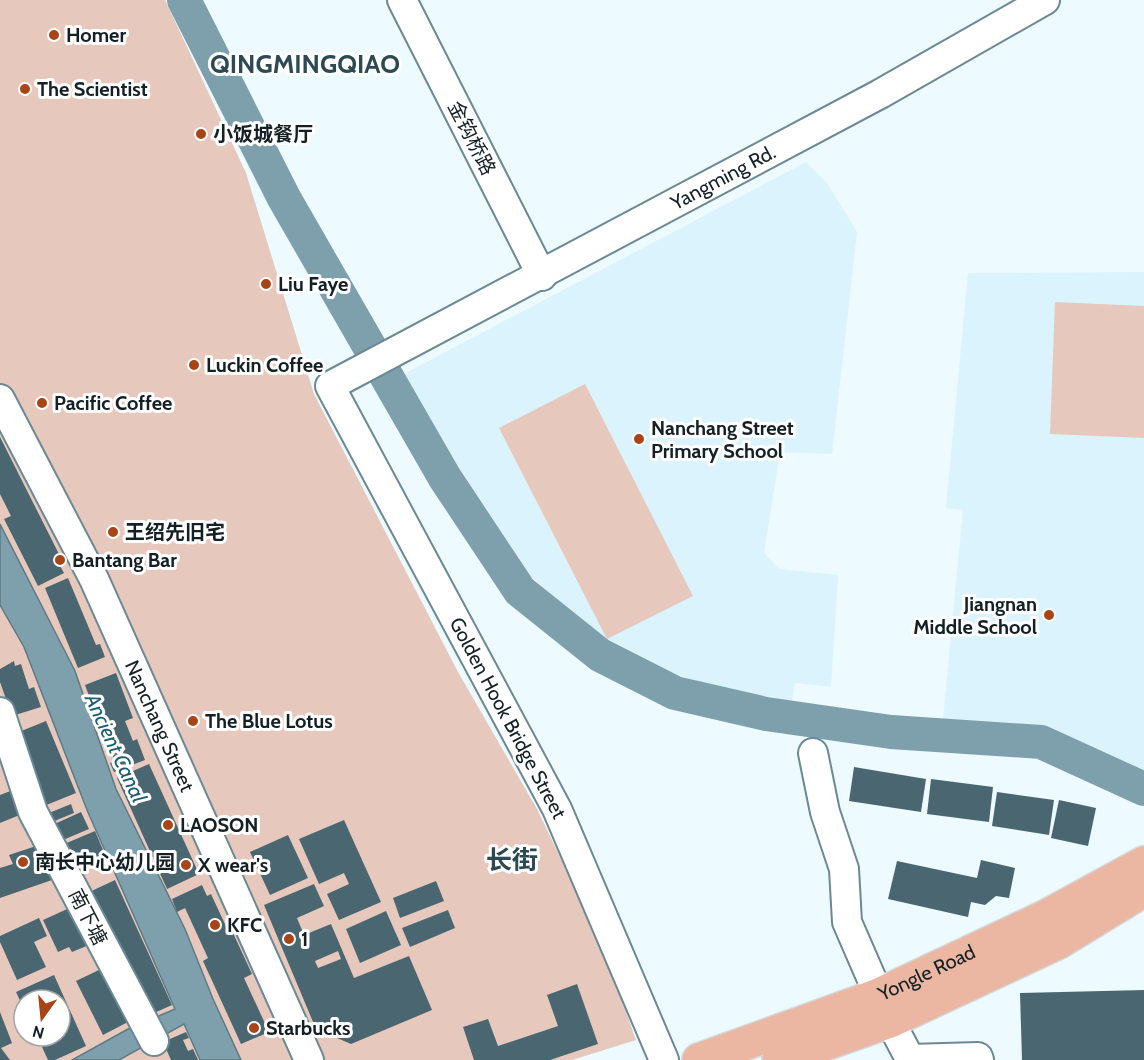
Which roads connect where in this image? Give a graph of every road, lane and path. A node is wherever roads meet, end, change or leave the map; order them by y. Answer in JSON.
{"nodes":[{"id":1,"x":402,"y":0,"type":"edge"},
{"id":2,"x":1045,"y":0,"type":"edge"},
{"id":3,"x":542,"y":276,"type":"junction"},
{"id":4,"x":0,"y":399,"type":"edge"},
{"id":5,"x":0,"y":712,"type":"edge"},
{"id":6,"x":813,"y":753,"type":"dead end"},
{"id":7,"x":1144,"y":862,"type":"edge"},
{"id":8,"x":1144,"y":890,"type":"edge"},
{"id":9,"x":884,"y":1008,"type":"junction"},
{"id":10,"x":154,"y":1041,"type":"edge"},
{"id":11,"x":309,"y":1060,"type":"edge"},
{"id":12,"x":664,"y":1060,"type":"edge"},
{"id":13,"x":699,"y":1060,"type":"edge"},
{"id":14,"x":779,"y":1060,"type":"edge"},
{"id":15,"x":979,"y":1060,"type":"edge"}],
"edges":[{"from":1,"to":3,"type":"street","name":"金钩桥路"},
{"from":2,"to":3,"type":"street","name":"Yangming Rd."},
{"from":3,"to":12,"type":"street","name":"Yangming Rd."},
{"from":4,"to":11,"type":"street","name":"Nanchang Street"},
{"from":5,"to":10,"type":"street","name":"南下塘"},
{"from":6,"to":9,"type":"street"},
{"from":7,"to":9,"type":"main road","name":"Yongle Road"},
{"from":8,"to":9,"type":"main road","name":"Yongle Road"},
{"from":9,"to":13,"type":"main road","name":"Yongle Road"},
{"from":9,"to":14,"type":"main road","name":"Yongle Road"},
{"from":9,"to":15,"type":"street"}]}
